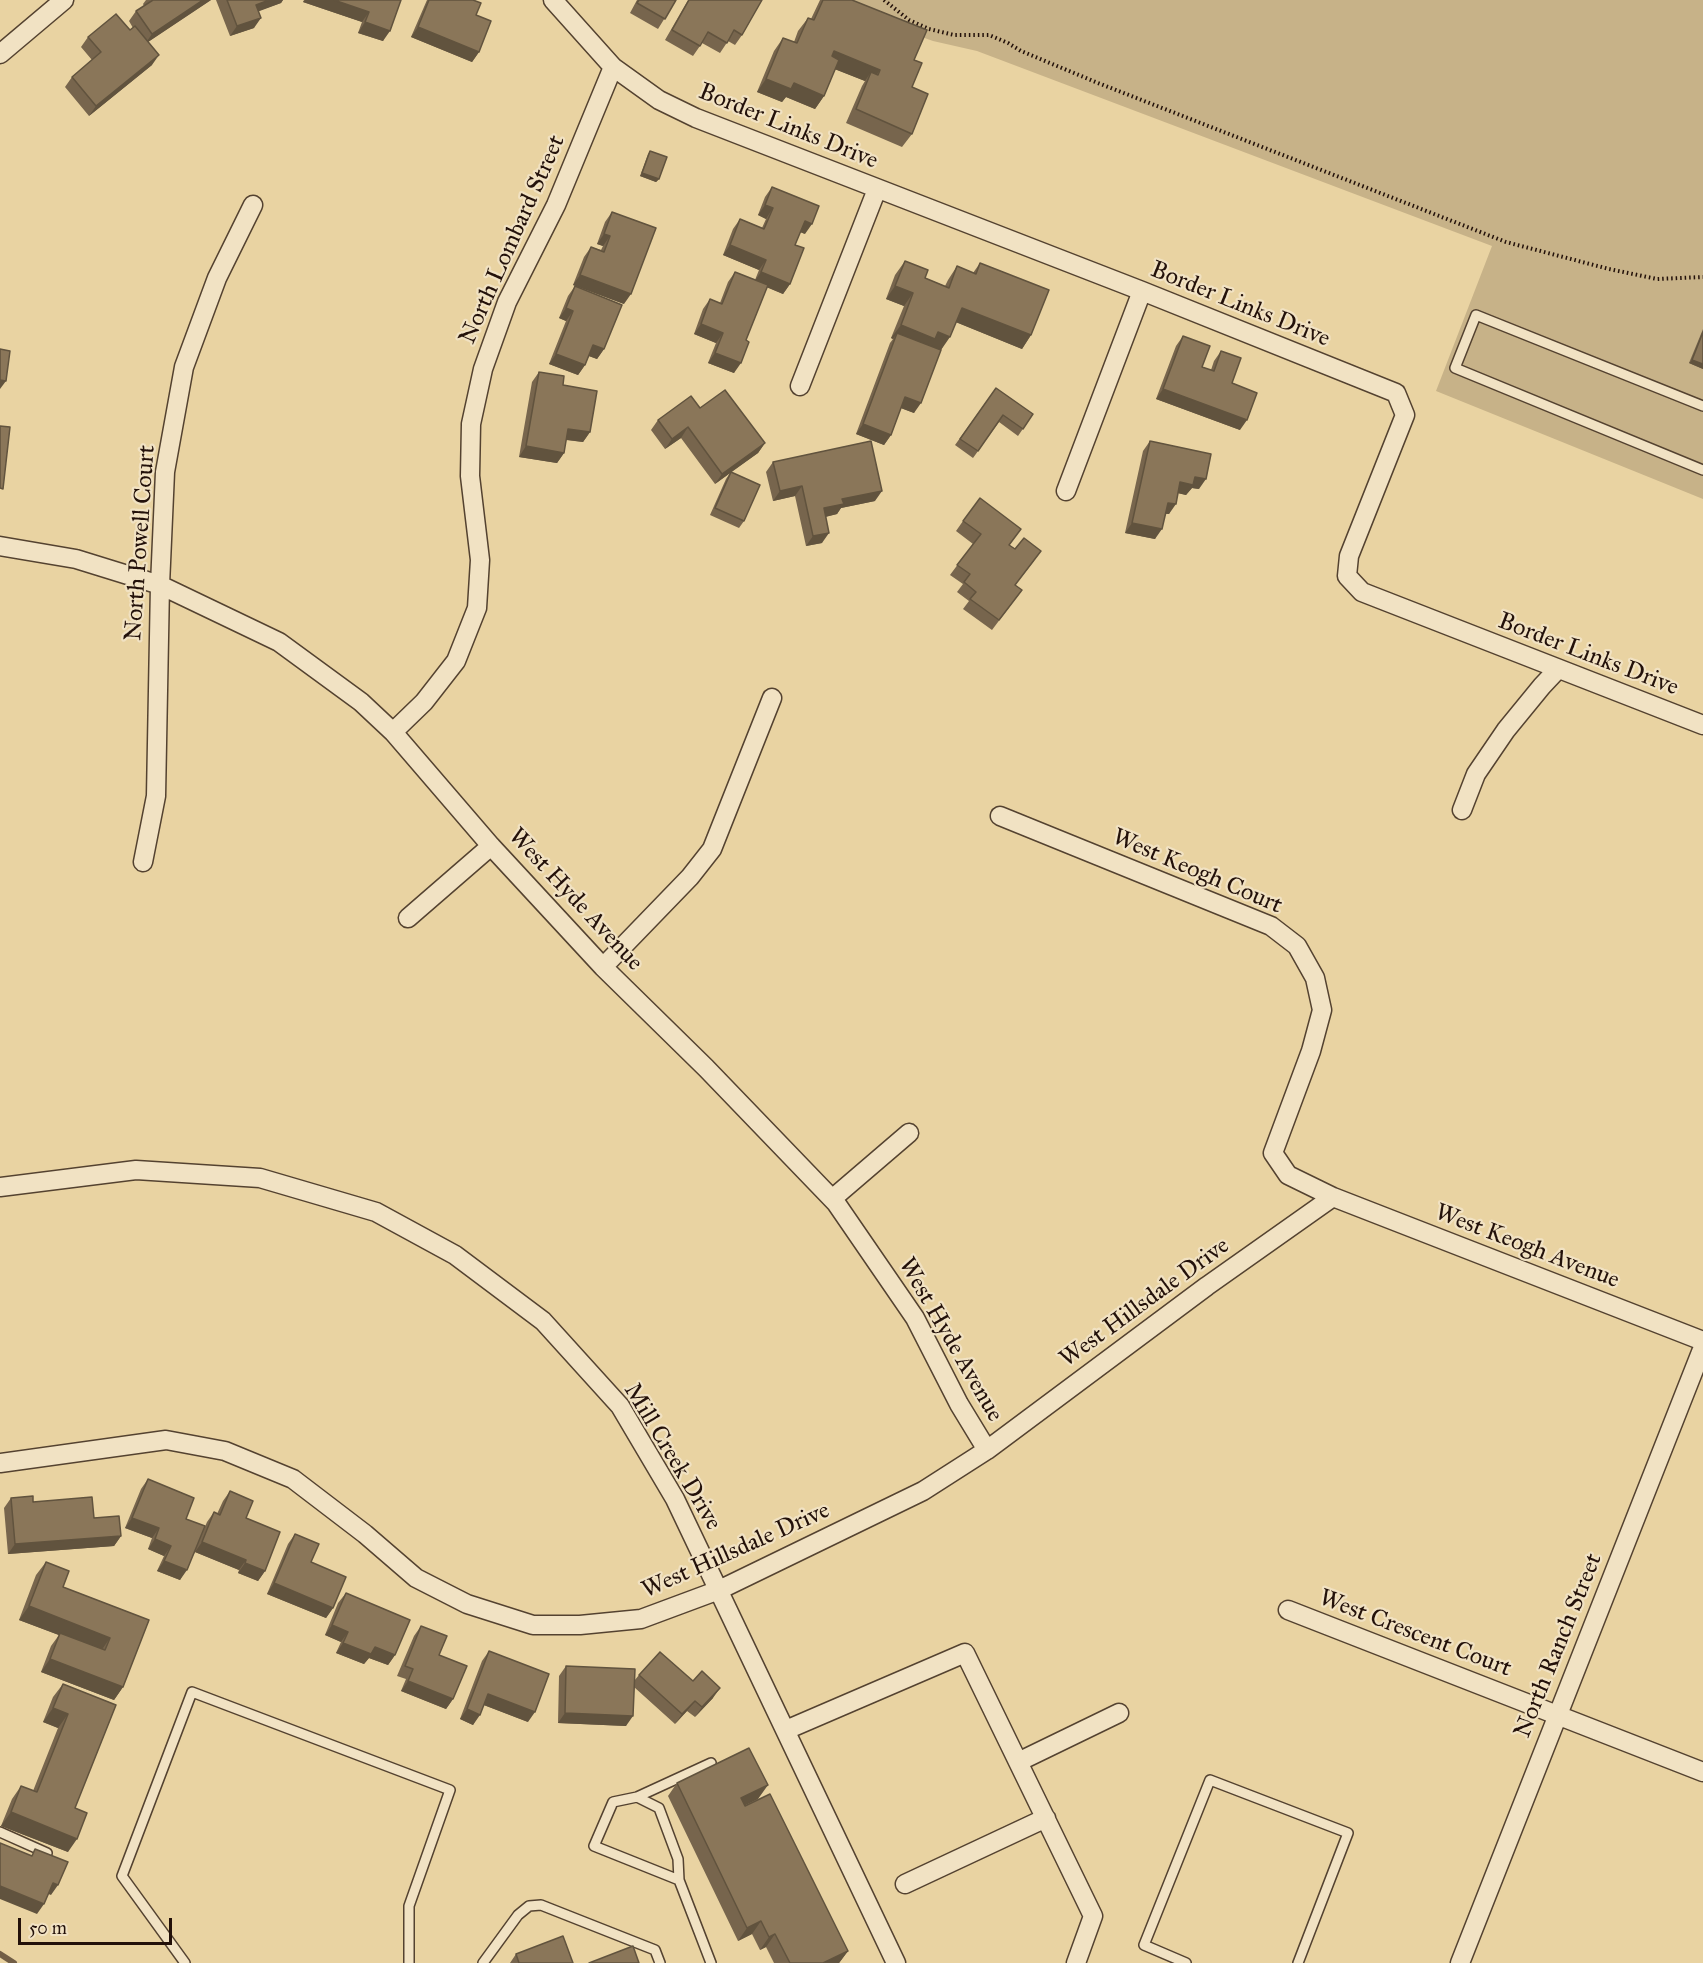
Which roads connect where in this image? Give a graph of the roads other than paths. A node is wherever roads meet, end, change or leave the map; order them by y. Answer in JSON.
{"nodes":[{"id":1,"x":64,"y":0,"type":"edge"},
{"id":2,"x":552,"y":0,"type":"edge"},
{"id":3,"x":0,"y":54,"type":"edge"},
{"id":4,"x":613,"y":66,"type":"junction"},
{"id":5,"x":877,"y":189,"type":"junction"},
{"id":6,"x":253,"y":205,"type":"dead end"},
{"id":7,"x":1142,"y":291,"type":"junction"},
{"id":8,"x":800,"y":386,"type":"dead end"},
{"id":9,"x":1703,"y":406,"type":"edge"},
{"id":10,"x":1703,"y":470,"type":"edge"},
{"id":11,"x":1066,"y":491,"type":"dead end"},
{"id":12,"x":0,"y":546,"type":"edge"},
{"id":13,"x":160,"y":585,"type":"junction"},
{"id":14,"x":1558,"y":669,"type":"junction"},
{"id":15,"x":772,"y":698,"type":"dead end"},
{"id":16,"x":1703,"y":725,"type":"edge"},
{"id":17,"x":393,"y":732,"type":"junction"},
{"id":18,"x":1462,"y":810,"type":"dead end"},
{"id":19,"x":1000,"y":816,"type":"dead end"},
{"id":20,"x":491,"y":846,"type":"junction"},
{"id":21,"x":143,"y":862,"type":"dead end"},
{"id":22,"x":408,"y":918,"type":"dead end"},
{"id":23,"x":603,"y":967,"type":"junction"},
{"id":24,"x":909,"y":1133,"type":"dead end"},
{"id":25,"x":0,"y":1187,"type":"edge"},
{"id":26,"x":1333,"y":1197,"type":"junction"},
{"id":27,"x":832,"y":1199,"type":"junction"},
{"id":28,"x":1703,"y":1341,"type":"edge"},
{"id":29,"x":1703,"y":1347,"type":"edge"},
{"id":30,"x":987,"y":1450,"type":"junction"},
{"id":31,"x":0,"y":1462,"type":"edge"},
{"id":32,"x":719,"y":1590,"type":"junction"},
{"id":33,"x":1288,"y":1610,"type":"dead end"},
{"id":34,"x":1119,"y":1713,"type":"dead end"},
{"id":35,"x":1557,"y":1716,"type":"junction"},
{"id":36,"x":786,"y":1730,"type":"junction"},
{"id":37,"x":1018,"y":1762,"type":"junction"},
{"id":38,"x":711,"y":1763,"type":"dead end"},
{"id":39,"x":1703,"y":1772,"type":"edge"},
{"id":40,"x":637,"y":1797,"type":"junction"},
{"id":41,"x":1046,"y":1818,"type":"junction"},
{"id":42,"x":0,"y":1832,"type":"edge"},
{"id":43,"x":46,"y":1853,"type":"edge"},
{"id":44,"x":679,"y":1880,"type":"junction"},
{"id":45,"x":905,"y":1884,"type":"dead end"},
{"id":46,"x":185,"y":1963,"type":"edge"},
{"id":47,"x":409,"y":1963,"type":"edge"},
{"id":48,"x":483,"y":1963,"type":"edge"},
{"id":49,"x":660,"y":1963,"type":"edge"},
{"id":50,"x":711,"y":1963,"type":"edge"},
{"id":51,"x":896,"y":1963,"type":"edge"},
{"id":52,"x":1076,"y":1963,"type":"edge"},
{"id":53,"x":1186,"y":1963,"type":"edge"},
{"id":54,"x":1298,"y":1963,"type":"edge"},
{"id":55,"x":1460,"y":1963,"type":"edge"}],
"edges":[{"from":1,"to":3,"type":"street"},
{"from":2,"to":4,"type":"street","name":"Border Links Drive"},
{"from":4,"to":5,"type":"street","name":"Border Links Drive"},
{"from":4,"to":17,"type":"street","name":"North Lombard Street"},
{"from":5,"to":7,"type":"street","name":"Border Links Drive"},
{"from":5,"to":8,"type":"street"},
{"from":6,"to":13,"type":"street","name":"North Powell Court"},
{"from":7,"to":11,"type":"street"},
{"from":7,"to":14,"type":"street","name":"Border Links Drive"},
{"from":9,"to":10,"type":"lane"},
{"from":12,"to":13,"type":"street","name":"West Hyde Avenue"},
{"from":13,"to":17,"type":"street","name":"West Hyde Avenue"},
{"from":13,"to":21,"type":"street","name":"North Powell Court"},
{"from":14,"to":16,"type":"street","name":"Border Links Drive"},
{"from":14,"to":18,"type":"street"},
{"from":15,"to":23,"type":"street"},
{"from":17,"to":20,"type":"street","name":"West Hyde Avenue"},
{"from":19,"to":26,"type":"street","name":"West Keogh Court"},
{"from":20,"to":22,"type":"street"},
{"from":20,"to":23,"type":"street","name":"West Hyde Avenue"},
{"from":23,"to":27,"type":"street","name":"West Hyde Avenue"},
{"from":24,"to":27,"type":"street"},
{"from":25,"to":32,"type":"street","name":"Mill Creek Drive"},
{"from":26,"to":28,"type":"street","name":"West Keogh Avenue"},
{"from":26,"to":30,"type":"street","name":"West Hillsdale Drive"},
{"from":27,"to":30,"type":"street","name":"West Hyde Avenue"},
{"from":29,"to":35,"type":"street","name":"North Ranch Street"},
{"from":30,"to":32,"type":"street","name":"West Hillsdale Drive"},
{"from":31,"to":32,"type":"street","name":"West Hillsdale Drive"},
{"from":32,"to":36,"type":"street","name":"Mill Creek Drive"},
{"from":33,"to":35,"type":"street","name":"West Crescent Court"},
{"from":34,"to":37,"type":"street"},
{"from":35,"to":39,"type":"street","name":"West Crescent Court"},
{"from":35,"to":55,"type":"street","name":"North Ranch Street"},
{"from":36,"to":37,"type":"street"},
{"from":36,"to":51,"type":"street","name":"Mill Creek Drive"},
{"from":37,"to":41,"type":"street"},
{"from":38,"to":40,"type":"lane"},
{"from":40,"to":44,"type":"lane"},
{"from":40,"to":44,"type":"lane"},
{"from":41,"to":45,"type":"street"},
{"from":41,"to":52,"type":"street"},
{"from":42,"to":43,"type":"lane"},
{"from":44,"to":50,"type":"lane"},
{"from":46,"to":47,"type":"lane"},
{"from":48,"to":49,"type":"lane"},
{"from":53,"to":54,"type":"lane"}]}
